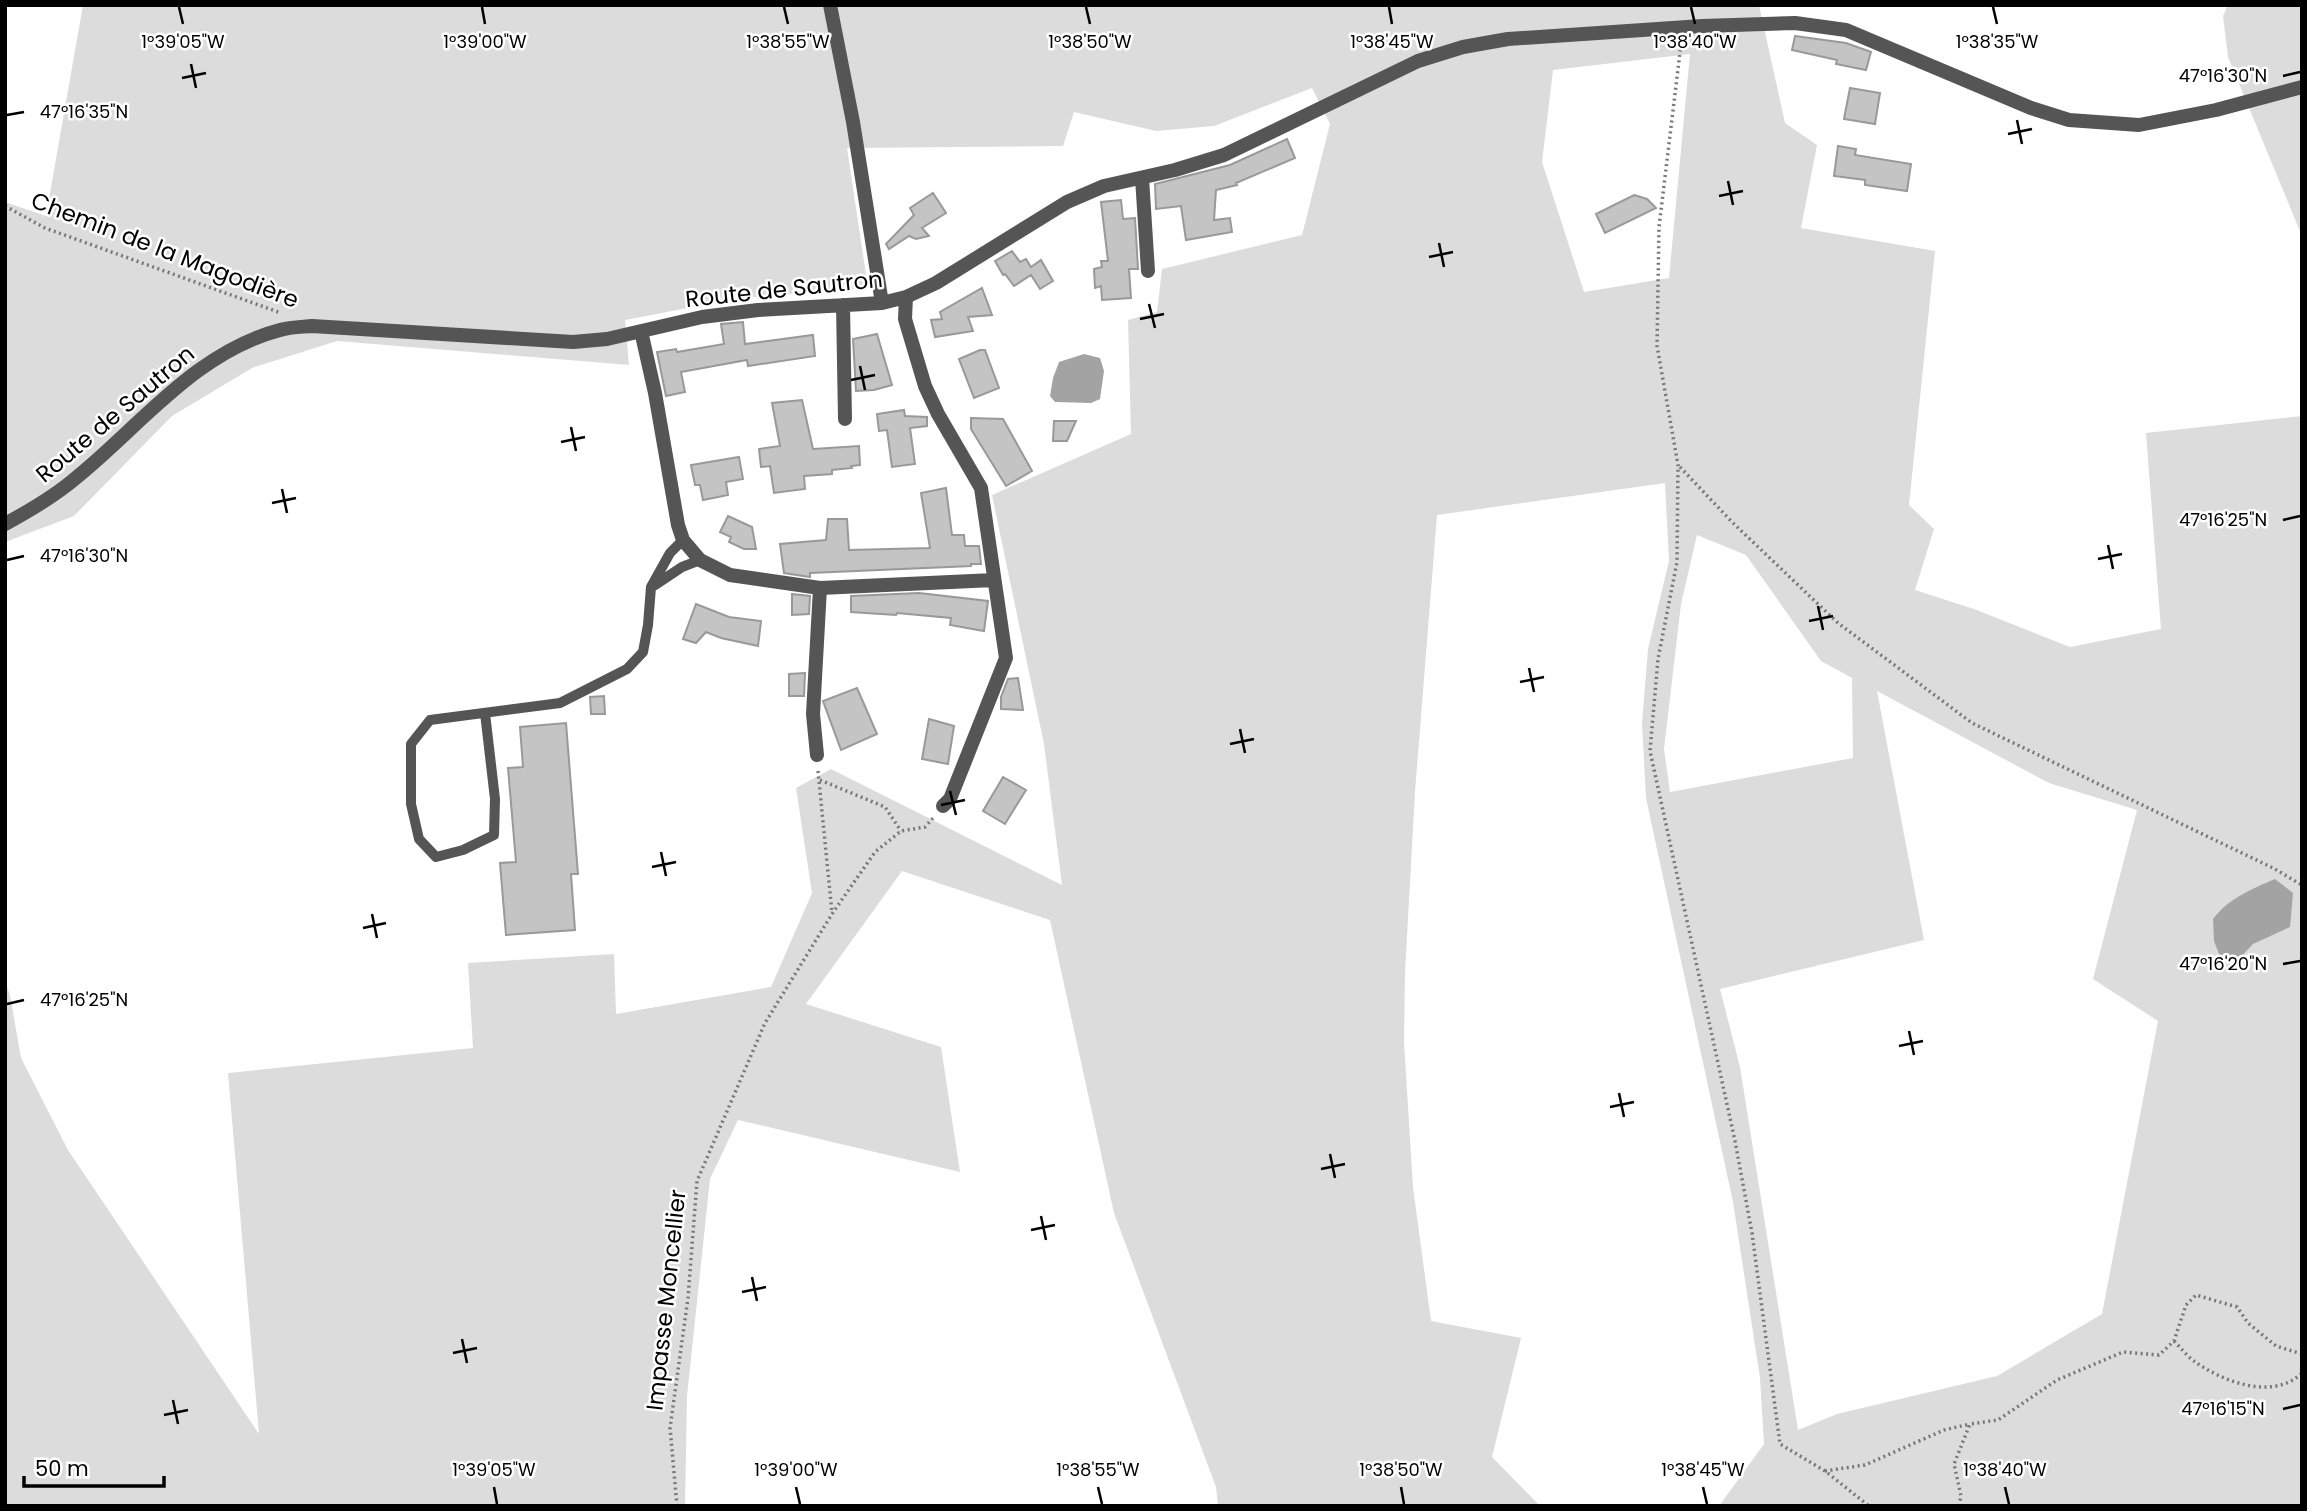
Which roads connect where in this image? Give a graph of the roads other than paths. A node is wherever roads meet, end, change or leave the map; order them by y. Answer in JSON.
{"nodes":[{"id":1,"x":830,"y":5,"type":"edge"},
{"id":2,"x":2302,"y":87,"type":"edge"},
{"id":3,"x":1142,"y":177,"type":"junction"},
{"id":4,"x":1149,"y":271,"type":"dead end"},
{"id":5,"x":906,"y":297,"type":"junction"},
{"id":6,"x":882,"y":303,"type":"junction"},
{"id":7,"x":843,"y":305,"type":"junction"},
{"id":8,"x":641,"y":331,"type":"junction"},
{"id":9,"x":845,"y":419,"type":"dead end"},
{"id":10,"x":5,"y":524,"type":"edge"},
{"id":11,"x":683,"y":540,"type":"junction"},
{"id":12,"x":700,"y":560,"type":"junction"},
{"id":13,"x":995,"y":580,"type":"junction"},
{"id":14,"x":651,"y":587,"type":"junction"},
{"id":15,"x":820,"y":588,"type":"junction"},
{"id":16,"x":485,"y":713,"type":"junction"},
{"id":17,"x":817,"y":755,"type":"road end"},
{"id":18,"x":943,"y":806,"type":"road end"}],
"edges":[{"from":1,"to":6,"type":"street"},
{"from":2,"to":3,"type":"street","name":"Route de Sautron"},
{"from":3,"to":4,"type":"street"},
{"from":3,"to":5,"type":"street","name":"Route de Sautron"},
{"from":5,"to":6,"type":"street","name":"Route de Sautron"},
{"from":5,"to":13,"type":"street"},
{"from":6,"to":7,"type":"street","name":"Route de Sautron"},
{"from":7,"to":8,"type":"street","name":"Route de Sautron"},
{"from":7,"to":9,"type":"street"},
{"from":8,"to":10,"type":"street","name":"Route de Sautron"},
{"from":8,"to":11,"type":"street"},
{"from":11,"to":12,"type":"street"},
{"from":11,"to":14,"type":"lane"},
{"from":12,"to":14,"type":"lane"},
{"from":12,"to":15,"type":"street"},
{"from":13,"to":15,"type":"street"},
{"from":13,"to":18,"type":"street"},
{"from":14,"to":16,"type":"lane"},
{"from":15,"to":17,"type":"street"},
{"from":16,"to":16,"type":"lane"}]}
